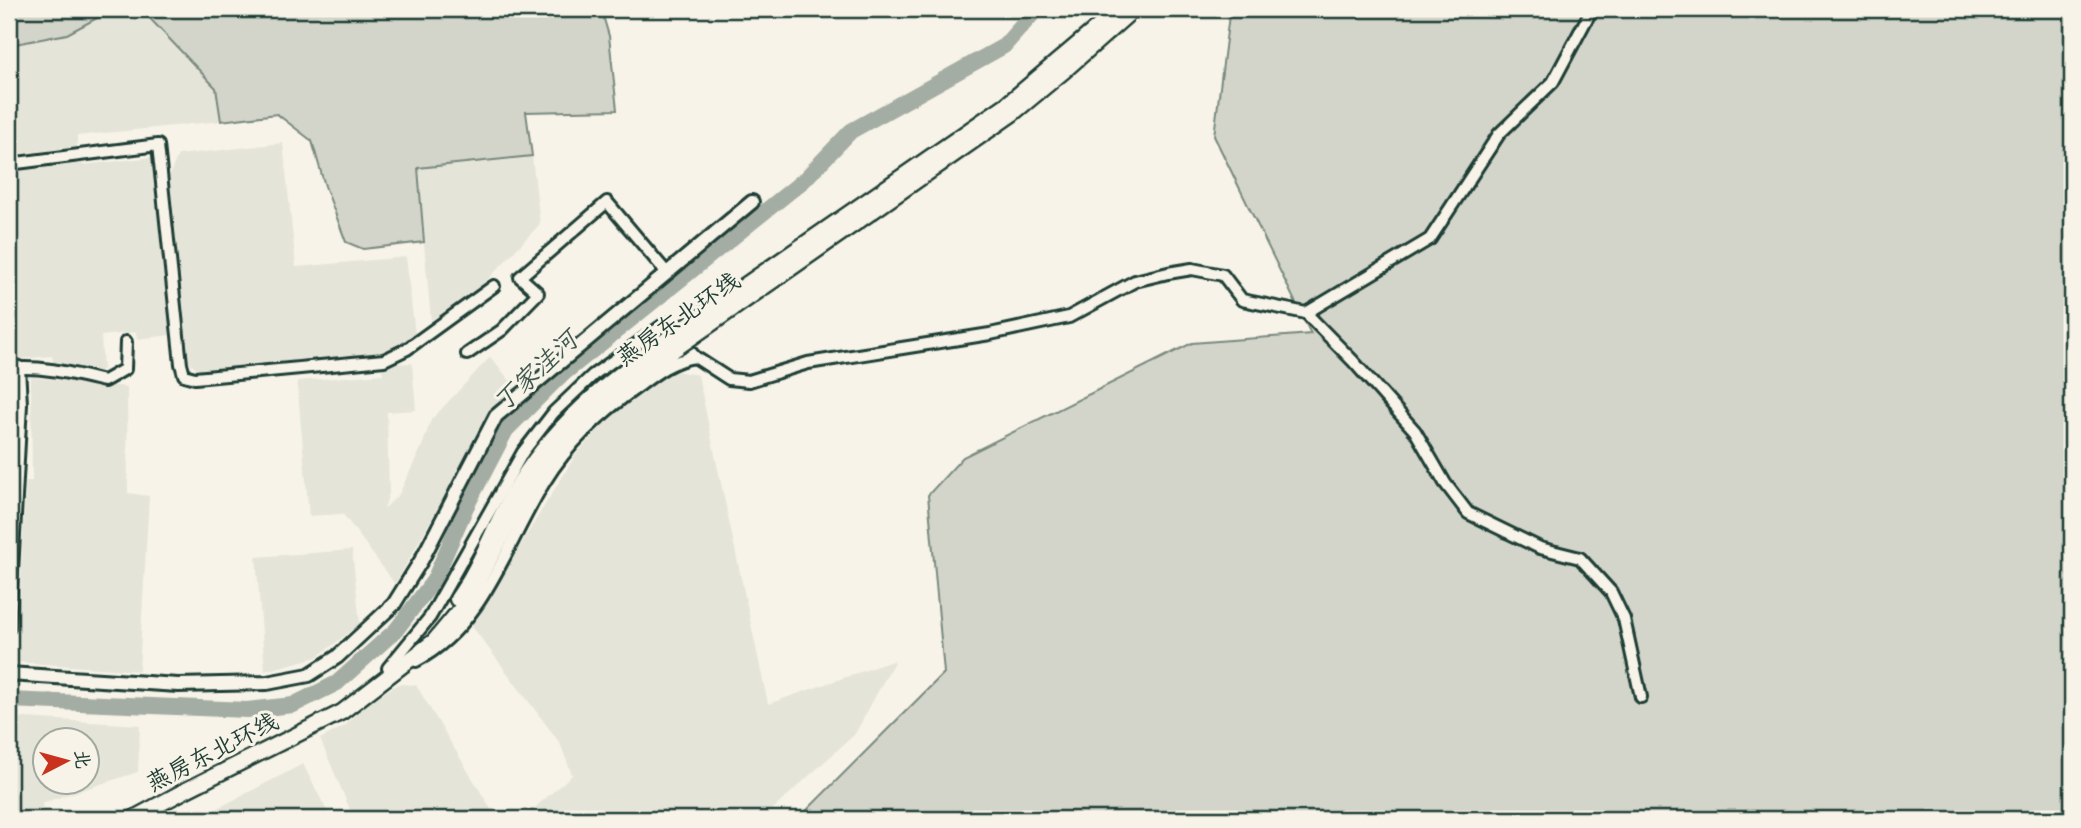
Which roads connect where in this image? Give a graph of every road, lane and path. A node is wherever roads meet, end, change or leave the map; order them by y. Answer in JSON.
{"nodes":[{"id":1,"x":1118,"y":9,"type":"edge"},
{"id":2,"x":1134,"y":9,"type":"edge"},
{"id":3,"x":1592,"y":9,"type":"edge"},
{"id":4,"x":9,"y":164,"type":"edge"},
{"id":5,"x":752,"y":202,"type":"dead end"},
{"id":6,"x":667,"y":273,"type":"junction"},
{"id":7,"x":494,"y":286,"type":"dead end"},
{"id":8,"x":1306,"y":313,"type":"junction"},
{"id":9,"x":126,"y":342,"type":"dead end"},
{"id":10,"x":674,"y":342,"type":"junction"},
{"id":11,"x":467,"y":355,"type":"dead end"},
{"id":12,"x":695,"y":357,"type":"junction"},
{"id":13,"x":14,"y":368,"type":"edge"},
{"id":14,"x":9,"y":628,"type":"edge"},
{"id":15,"x":394,"y":669,"type":"junction"},
{"id":16,"x":9,"y":674,"type":"edge"},
{"id":17,"x":1641,"y":697,"type":"dead end"},
{"id":18,"x":132,"y":819,"type":"edge"}],
"edges":[{"from":1,"to":10,"type":"main road","name":"燕房东北环线","bridge":true},
{"from":2,"to":10,"type":"main road","name":"燕房东北环线","bridge":true},
{"from":3,"to":8,"type":"street"},
{"from":4,"to":7,"type":"street"},
{"from":5,"to":6,"type":"street"},
{"from":6,"to":11,"type":"street"},
{"from":6,"to":16,"type":"street"},
{"from":8,"to":12,"type":"street"},
{"from":8,"to":17,"type":"street"},
{"from":9,"to":13,"type":"street"},
{"from":10,"to":15,"type":"main road","name":"燕房东北环线"},
{"from":12,"to":15,"type":"street"},
{"from":12,"to":15,"type":"street"},
{"from":13,"to":14,"type":"street"},
{"from":15,"to":18,"type":"main road","name":"燕房东北环线"}]}
